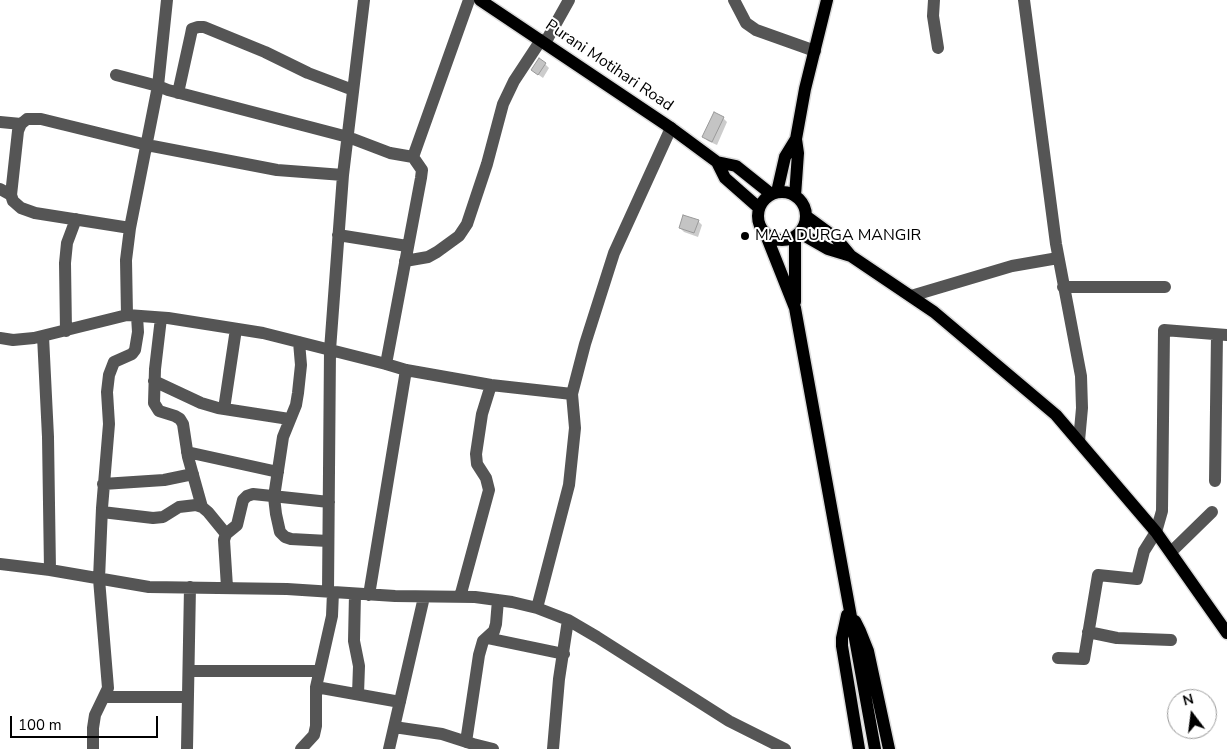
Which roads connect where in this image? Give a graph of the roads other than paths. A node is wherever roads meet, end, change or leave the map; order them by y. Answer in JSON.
{"nodes":[{"id":1,"x":167,"y":0,"type":"edge"},
{"id":2,"x":364,"y":0,"type":"edge"},
{"id":3,"x":469,"y":0,"type":"edge"},
{"id":4,"x":480,"y":0,"type":"edge"},
{"id":5,"x":570,"y":0,"type":"edge"},
{"id":6,"x":734,"y":0,"type":"edge"},
{"id":7,"x":827,"y":0,"type":"edge"},
{"id":8,"x":934,"y":0,"type":"edge"},
{"id":9,"x":1024,"y":0,"type":"edge"},
{"id":10,"x":543,"y":41,"type":"junction"},
{"id":11,"x":938,"y":48,"type":"dead end"},
{"id":12,"x":815,"y":51,"type":"junction"},
{"id":13,"x":116,"y":75,"type":"dead end"},
{"id":14,"x":158,"y":86,"type":"junction"},
{"id":15,"x":354,"y":90,"type":"junction"},
{"id":16,"x":178,"y":93,"type":"junction"},
{"id":17,"x":0,"y":122,"type":"edge"},
{"id":18,"x":20,"y":124,"type":"junction"},
{"id":19,"x":671,"y":128,"type":"junction"},
{"id":20,"x":348,"y":137,"type":"junction"},
{"id":21,"x":796,"y":139,"type":"junction"},
{"id":22,"x":147,"y":145,"type":"junction"},
{"id":23,"x":413,"y":157,"type":"junction"},
{"id":24,"x":717,"y":162,"type":"junction"},
{"id":25,"x":343,"y":175,"type":"junction"},
{"id":26,"x":5,"y":192,"type":"edge"},
{"id":27,"x":774,"y":193,"type":"junction"},
{"id":28,"x":795,"y":196,"type":"junction"},
{"id":29,"x":759,"y":208,"type":"junction"},
{"id":30,"x":806,"y":216,"type":"junction"},
{"id":31,"x":76,"y":219,"type":"junction"},
{"id":32,"x":130,"y":228,"type":"junction"},
{"id":33,"x":338,"y":235,"type":"junction"},
{"id":34,"x":766,"y":235,"type":"junction"},
{"id":35,"x":797,"y":235,"type":"junction"},
{"id":36,"x":407,"y":246,"type":"junction"},
{"id":37,"x":851,"y":256,"type":"junction"},
{"id":38,"x":1058,"y":258,"type":"junction"},
{"id":39,"x":404,"y":261,"type":"junction"},
{"id":40,"x":1063,"y":287,"type":"junction"},
{"id":41,"x":1165,"y":287,"type":"dead end"},
{"id":42,"x":911,"y":296,"type":"junction"},
{"id":43,"x":795,"y":308,"type":"junction"},
{"id":44,"x":132,"y":316,"type":"junction"},
{"id":45,"x":161,"y":318,"type":"junction"},
{"id":46,"x":236,"y":329,"type":"junction"},
{"id":47,"x":66,"y":331,"type":"junction"},
{"id":48,"x":1222,"y":335,"type":"edge"},
{"id":49,"x":43,"y":336,"type":"junction"},
{"id":50,"x":0,"y":338,"type":"edge"},
{"id":51,"x":300,"y":342,"type":"junction"},
{"id":52,"x":330,"y":350,"type":"junction"},
{"id":53,"x":386,"y":364,"type":"junction"},
{"id":54,"x":406,"y":370,"type":"junction"},
{"id":55,"x":154,"y":381,"type":"junction"},
{"id":56,"x":491,"y":385,"type":"junction"},
{"id":57,"x":572,"y":394,"type":"junction"},
{"id":58,"x":224,"y":409,"type":"junction"},
{"id":59,"x":289,"y":419,"type":"junction"},
{"id":60,"x":1078,"y":441,"type":"junction"},
{"id":61,"x":187,"y":452,"type":"junction"},
{"id":62,"x":278,"y":472,"type":"junction"},
{"id":63,"x":193,"y":474,"type":"junction"},
{"id":64,"x":1215,"y":481,"type":"dead end"},
{"id":65,"x":104,"y":484,"type":"junction"},
{"id":66,"x":274,"y":497,"type":"junction"},
{"id":67,"x":329,"y":502,"type":"junction"},
{"id":68,"x":202,"y":507,"type":"junction"},
{"id":69,"x":102,"y":512,"type":"junction"},
{"id":70,"x":1212,"y":512,"type":"dead end"},
{"id":71,"x":1156,"y":532,"type":"junction"},
{"id":72,"x":226,"y":534,"type":"junction"},
{"id":73,"x":328,"y":541,"type":"junction"},
{"id":74,"x":1171,"y":552,"type":"junction"},
{"id":75,"x":0,"y":564,"type":"edge"},
{"id":76,"x":50,"y":570,"type":"junction"},
{"id":77,"x":99,"y":579,"type":"junction"},
{"id":78,"x":190,"y":587,"type":"junction"},
{"id":79,"x":227,"y":588,"type":"junction"},
{"id":80,"x":331,"y":592,"type":"junction"},
{"id":81,"x":355,"y":594,"type":"junction"},
{"id":82,"x":369,"y":595,"type":"junction"},
{"id":83,"x":424,"y":597,"type":"junction"},
{"id":84,"x":460,"y":597,"type":"junction"},
{"id":85,"x":498,"y":600,"type":"junction"},
{"id":86,"x":537,"y":608,"type":"junction"},
{"id":87,"x":849,"y":610,"type":"junction"},
{"id":88,"x":568,"y":620,"type":"junction"},
{"id":89,"x":1088,"y":632,"type":"junction"},
{"id":90,"x":1227,"y":633,"type":"edge"},
{"id":91,"x":487,"y":638,"type":"junction"},
{"id":92,"x":1171,"y":640,"type":"dead end"},
{"id":93,"x":564,"y":654,"type":"junction"},
{"id":94,"x":1058,"y":658,"type":"dead end"},
{"id":95,"x":188,"y":671,"type":"junction"},
{"id":96,"x":318,"y":671,"type":"junction"},
{"id":97,"x":316,"y":687,"type":"junction"},
{"id":98,"x":358,"y":694,"type":"junction"},
{"id":99,"x":105,"y":696,"type":"junction"},
{"id":100,"x":188,"y":697,"type":"junction"},
{"id":101,"x":400,"y":702,"type":"junction"},
{"id":102,"x":394,"y":727,"type":"junction"},
{"id":103,"x":466,"y":742,"type":"junction"},
{"id":104,"x":92,"y":749,"type":"edge"},
{"id":105,"x":187,"y":749,"type":"edge"},
{"id":106,"x":300,"y":749,"type":"edge"},
{"id":107,"x":389,"y":749,"type":"edge"},
{"id":108,"x":493,"y":749,"type":"edge"},
{"id":109,"x":553,"y":749,"type":"edge"},
{"id":110,"x":785,"y":749,"type":"edge"},
{"id":111,"x":859,"y":749,"type":"edge"},
{"id":112,"x":875,"y":749,"type":"edge"},
{"id":113,"x":889,"y":749,"type":"edge"}],
"edges":[{"from":1,"to":14,"type":"street"},
{"from":2,"to":15,"type":"street"},
{"from":3,"to":23,"type":"street"},
{"from":4,"to":10,"type":"main road","name":"Purani Motihari Road"},
{"from":5,"to":10,"type":"street"},
{"from":6,"to":12,"type":"street"},
{"from":7,"to":12,"type":"main road"},
{"from":8,"to":11,"type":"street"},
{"from":9,"to":38,"type":"street"},
{"from":10,"to":19,"type":"main road","name":"Purani Motihari Road"},
{"from":10,"to":39,"type":"street"},
{"from":12,"to":21,"type":"main road"},
{"from":13,"to":14,"type":"street"},
{"from":14,"to":16,"type":"street"},
{"from":14,"to":22,"type":"street"},
{"from":15,"to":16,"type":"street"},
{"from":15,"to":20,"type":"street"},
{"from":16,"to":20,"type":"street"},
{"from":17,"to":18,"type":"street"},
{"from":18,"to":22,"type":"street"},
{"from":18,"to":26,"type":"street"},
{"from":19,"to":24,"type":"main road","name":"Purani Motihari Road"},
{"from":19,"to":57,"type":"street"},
{"from":20,"to":23,"type":"street"},
{"from":20,"to":25,"type":"street"},
{"from":21,"to":27,"type":"main road"},
{"from":21,"to":28,"type":"main road"},
{"from":22,"to":25,"type":"street"},
{"from":22,"to":32,"type":"street"},
{"from":23,"to":36,"type":"street"},
{"from":24,"to":27,"type":"main road","name":"Purani Motihari Road"},
{"from":24,"to":29,"type":"main road","name":"Purani Motihari Road"},
{"from":25,"to":33,"type":"street"},
{"from":26,"to":31,"type":"street"},
{"from":27,"to":28,"type":"main road"},
{"from":27,"to":29,"type":"main road"},
{"from":28,"to":30,"type":"main road"},
{"from":29,"to":34,"type":"main road"},
{"from":30,"to":35,"type":"main road"},
{"from":30,"to":37,"type":"main road"},
{"from":31,"to":32,"type":"street"},
{"from":31,"to":47,"type":"street"},
{"from":32,"to":44,"type":"street"},
{"from":33,"to":36,"type":"street"},
{"from":33,"to":52,"type":"street"},
{"from":34,"to":35,"type":"main road"},
{"from":34,"to":43,"type":"main road"},
{"from":35,"to":37,"type":"main road"},
{"from":35,"to":43,"type":"main road"},
{"from":36,"to":39,"type":"street"},
{"from":37,"to":42,"type":"main road"},
{"from":38,"to":40,"type":"street"},
{"from":38,"to":42,"type":"street"},
{"from":39,"to":53,"type":"street"},
{"from":40,"to":41,"type":"street"},
{"from":40,"to":60,"type":"street"},
{"from":42,"to":60,"type":"main road"},
{"from":43,"to":87,"type":"main road"},
{"from":44,"to":45,"type":"street"},
{"from":44,"to":47,"type":"street"},
{"from":44,"to":65,"type":"street"},
{"from":45,"to":46,"type":"street"},
{"from":45,"to":55,"type":"street"},
{"from":46,"to":51,"type":"street"},
{"from":46,"to":58,"type":"street"},
{"from":47,"to":49,"type":"street"},
{"from":48,"to":64,"type":"street"},
{"from":48,"to":71,"type":"street"},
{"from":49,"to":50,"type":"street"},
{"from":49,"to":76,"type":"street"},
{"from":51,"to":52,"type":"street"},
{"from":51,"to":59,"type":"street"},
{"from":52,"to":53,"type":"street"},
{"from":52,"to":67,"type":"street"},
{"from":53,"to":54,"type":"street"},
{"from":54,"to":56,"type":"street"},
{"from":54,"to":82,"type":"street"},
{"from":55,"to":58,"type":"street"},
{"from":55,"to":61,"type":"street"},
{"from":56,"to":57,"type":"street"},
{"from":56,"to":84,"type":"street"},
{"from":57,"to":86,"type":"street"},
{"from":58,"to":59,"type":"street"},
{"from":59,"to":62,"type":"street"},
{"from":60,"to":71,"type":"main road"},
{"from":61,"to":62,"type":"street"},
{"from":61,"to":63,"type":"street"},
{"from":62,"to":66,"type":"street"},
{"from":63,"to":65,"type":"street"},
{"from":63,"to":68,"type":"street"},
{"from":65,"to":69,"type":"street"},
{"from":66,"to":67,"type":"street"},
{"from":66,"to":72,"type":"street"},
{"from":66,"to":73,"type":"street"},
{"from":67,"to":73,"type":"street"},
{"from":68,"to":69,"type":"street"},
{"from":68,"to":72,"type":"street"},
{"from":69,"to":77,"type":"street"},
{"from":70,"to":74,"type":"street"},
{"from":71,"to":74,"type":"main road"},
{"from":71,"to":89,"type":"street"},
{"from":72,"to":79,"type":"street"},
{"from":73,"to":80,"type":"street"},
{"from":74,"to":90,"type":"main road"},
{"from":75,"to":76,"type":"street"},
{"from":76,"to":77,"type":"street"},
{"from":77,"to":78,"type":"street"},
{"from":77,"to":99,"type":"street"},
{"from":78,"to":79,"type":"street"},
{"from":78,"to":95,"type":"street"},
{"from":79,"to":80,"type":"street"},
{"from":80,"to":81,"type":"street"},
{"from":80,"to":96,"type":"street"},
{"from":81,"to":82,"type":"street"},
{"from":81,"to":98,"type":"street"},
{"from":82,"to":83,"type":"street"},
{"from":83,"to":84,"type":"street"},
{"from":83,"to":101,"type":"street"},
{"from":84,"to":85,"type":"street"},
{"from":85,"to":86,"type":"street"},
{"from":85,"to":91,"type":"street"},
{"from":86,"to":88,"type":"street"},
{"from":87,"to":111,"type":"main road"},
{"from":87,"to":112,"type":"main road"},
{"from":87,"to":113,"type":"main road"},
{"from":88,"to":93,"type":"street"},
{"from":88,"to":110,"type":"street"},
{"from":89,"to":92,"type":"street"},
{"from":89,"to":94,"type":"street"},
{"from":91,"to":93,"type":"street"},
{"from":91,"to":103,"type":"street"},
{"from":93,"to":109,"type":"street"},
{"from":95,"to":96,"type":"street"},
{"from":95,"to":100,"type":"street"},
{"from":96,"to":97,"type":"street"},
{"from":97,"to":98,"type":"street"},
{"from":97,"to":106,"type":"street"},
{"from":98,"to":101,"type":"street"},
{"from":99,"to":100,"type":"street"},
{"from":99,"to":104,"type":"street"},
{"from":100,"to":105,"type":"street"},
{"from":101,"to":102,"type":"street"},
{"from":102,"to":103,"type":"street"},
{"from":102,"to":107,"type":"street"},
{"from":103,"to":108,"type":"street"}]}
